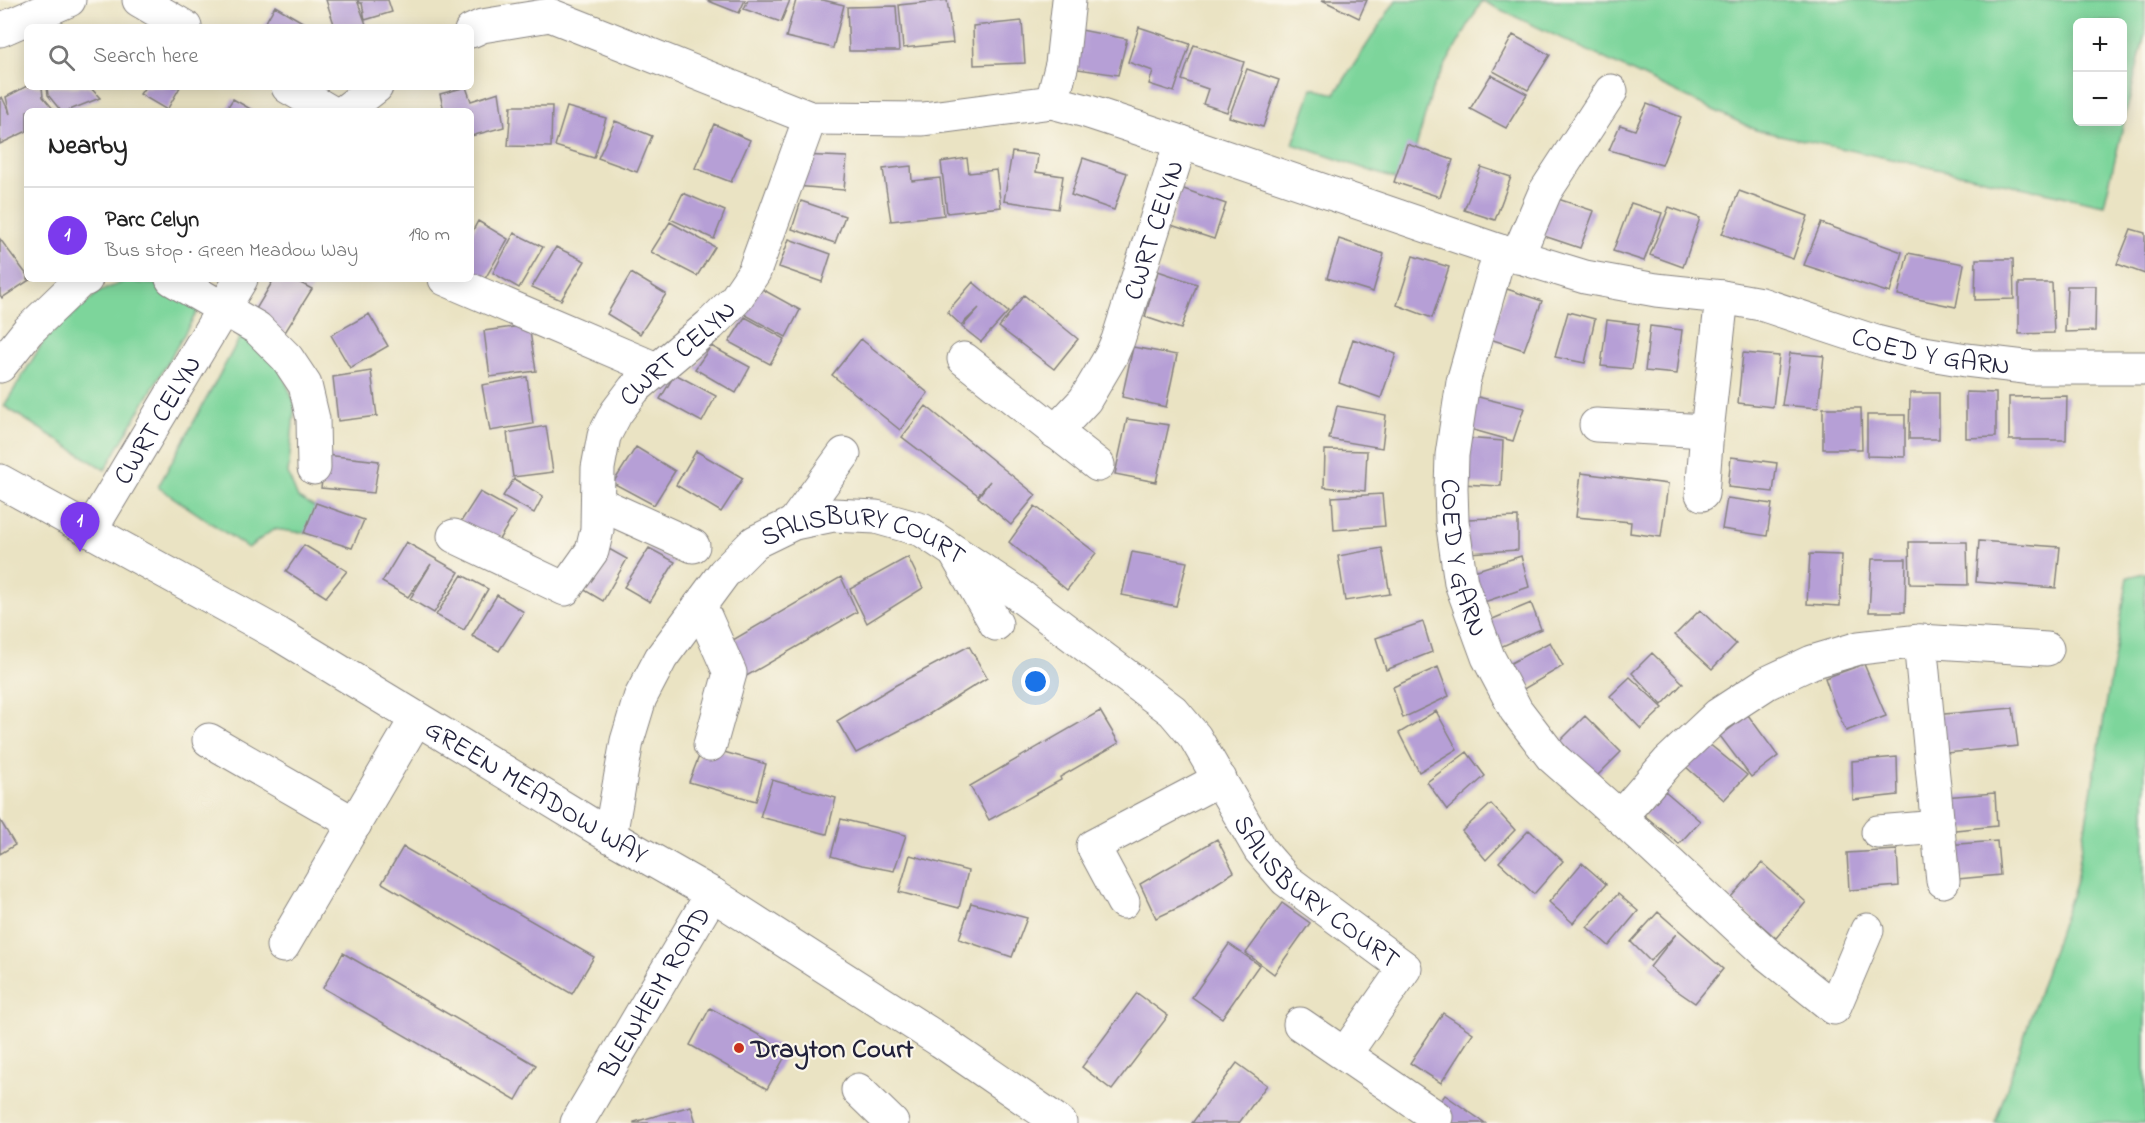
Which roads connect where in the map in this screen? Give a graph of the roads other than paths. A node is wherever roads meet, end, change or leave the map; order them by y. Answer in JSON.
{"nodes":[{"id":1,"x":69,"y":0,"type":"edge"},
{"id":2,"x":139,"y":0,"type":"edge"},
{"id":3,"x":1069,"y":0,"type":"edge"},
{"id":4,"x":550,"y":7,"type":"edge"},
{"id":5,"x":180,"y":24,"type":"edge"},
{"id":6,"x":0,"y":30,"type":"edge"},
{"id":7,"x":474,"y":31,"type":"edge"},
{"id":8,"x":293,"y":90,"type":"edge"},
{"id":9,"x":372,"y":90,"type":"edge"},
{"id":10,"x":1611,"y":91,"type":"dead end"},
{"id":11,"x":1052,"y":102,"type":"junction"},
{"id":12,"x":324,"y":108,"type":"edge"},
{"id":13,"x":349,"y":108,"type":"edge"},
{"id":14,"x":810,"y":118,"type":"junction"},
{"id":15,"x":1181,"y":142,"type":"junction"},
{"id":16,"x":1509,"y":254,"type":"junction"},
{"id":17,"x":79,"y":282,"type":"edge"},
{"id":18,"x":177,"y":282,"type":"edge"},
{"id":19,"x":239,"y":282,"type":"edge"},
{"id":20,"x":452,"y":282,"type":"edge"},
{"id":21,"x":1722,"y":297,"type":"junction"},
{"id":22,"x":223,"y":308,"type":"junction"},
{"id":23,"x":964,"y":359,"type":"dead end"},
{"id":24,"x":0,"y":366,"type":"edge"},
{"id":25,"x":2145,"y":368,"type":"edge"},
{"id":26,"x":656,"y":369,"type":"junction"},
{"id":27,"x":1596,"y":425,"type":"dead end"},
{"id":28,"x":1707,"y":431,"type":"junction"},
{"id":29,"x":1055,"y":432,"type":"junction"},
{"id":30,"x":844,"y":454,"type":"dead end"},
{"id":31,"x":1098,"y":465,"type":"dead end"},
{"id":32,"x":314,"y":468,"type":"dead end"},
{"id":33,"x":0,"y":481,"type":"edge"},
{"id":34,"x":1702,"y":494,"type":"dead end"},
{"id":35,"x":598,"y":503,"type":"junction"},
{"id":36,"x":794,"y":524,"type":"junction"},
{"id":37,"x":90,"y":531,"type":"junction"},
{"id":38,"x":454,"y":536,"type":"dead end"},
{"id":39,"x":693,"y":546,"type":"dead end"},
{"id":40,"x":954,"y":552,"type":"junction"},
{"id":41,"x":700,"y":605,"type":"junction"},
{"id":42,"x":996,"y":624,"type":"dead end"},
{"id":43,"x":1920,"y":641,"type":"junction"},
{"id":44,"x":2047,"y":649,"type":"dead end"},
{"id":45,"x":417,"y":719,"type":"junction"},
{"id":46,"x":209,"y":740,"type":"dead end"},
{"id":47,"x":710,"y":745,"type":"dead end"},
{"id":48,"x":1220,"y":779,"type":"junction"},
{"id":49,"x":1620,"y":817,"type":"junction"},
{"id":50,"x":355,"y":824,"type":"junction"},
{"id":51,"x":1938,"y":827,"type":"junction"},
{"id":52,"x":1878,"y":832,"type":"dead end"},
{"id":53,"x":610,"y":836,"type":"junction"},
{"id":54,"x":1943,"y":881,"type":"dead end"},
{"id":55,"x":712,"y":894,"type":"junction"},
{"id":56,"x":1123,"y":902,"type":"dead end"},
{"id":57,"x":1867,"y":930,"type":"dead end"},
{"id":58,"x":283,"y":945,"type":"dead end"},
{"id":59,"x":1300,"y":1024,"type":"dead end"},
{"id":60,"x":1345,"y":1054,"type":"junction"},
{"id":61,"x":858,"y":1090,"type":"dead end"},
{"id":62,"x":1436,"y":1118,"type":"dead end"},
{"id":63,"x":577,"y":1123,"type":"edge"},
{"id":64,"x":892,"y":1123,"type":"edge"},
{"id":65,"x":1060,"y":1123,"type":"edge"}],
"edges":[{"from":1,"to":6,"type":"street"},
{"from":2,"to":5,"type":"street"},
{"from":3,"to":11,"type":"street"},
{"from":4,"to":7,"type":"street","name":"CWRT CELYN"},
{"from":4,"to":14,"type":"street","name":"CWRT CELYN"},
{"from":8,"to":12,"type":"street"},
{"from":9,"to":13,"type":"street"},
{"from":10,"to":16,"type":"street"},
{"from":11,"to":14,"type":"street","name":"CWRT CELYN"},
{"from":11,"to":15,"type":"street","name":"CWRT CELYN"},
{"from":14,"to":26,"type":"street","name":"CWRT CELYN"},
{"from":15,"to":16,"type":"street","name":"COED Y GARN"},
{"from":15,"to":29,"type":"street","name":"CWRT CELYN"},
{"from":16,"to":21,"type":"street","name":"COED Y GARN"},
{"from":16,"to":49,"type":"street","name":"COED Y GARN"},
{"from":17,"to":24,"type":"street"},
{"from":18,"to":22,"type":"street"},
{"from":19,"to":22,"type":"street","name":"CWRT CELYN"},
{"from":20,"to":26,"type":"street"},
{"from":21,"to":25,"type":"street","name":"COED Y GARN"},
{"from":21,"to":28,"type":"street"},
{"from":22,"to":32,"type":"street"},
{"from":22,"to":37,"type":"street","name":"CWRT CELYN"},
{"from":23,"to":29,"type":"street"},
{"from":26,"to":35,"type":"street","name":"CWRT CELYN"},
{"from":27,"to":28,"type":"street"},
{"from":28,"to":34,"type":"street"},
{"from":29,"to":31,"type":"street"},
{"from":30,"to":36,"type":"street"},
{"from":33,"to":37,"type":"street","name":"GREEN MEADOW WAY"},
{"from":35,"to":38,"type":"street","name":"CWRT CELYN"},
{"from":35,"to":39,"type":"street"},
{"from":36,"to":40,"type":"street","name":"SALISBURY COURT"},
{"from":36,"to":41,"type":"street","name":"SALISBURY COURT"},
{"from":37,"to":45,"type":"street","name":"GREEN MEADOW WAY"},
{"from":40,"to":42,"type":"street"},
{"from":40,"to":48,"type":"street","name":"SALISBURY COURT"},
{"from":41,"to":47,"type":"street"},
{"from":41,"to":53,"type":"street","name":"SALISBURY COURT"},
{"from":43,"to":44,"type":"street"},
{"from":43,"to":49,"type":"street"},
{"from":43,"to":51,"type":"street"},
{"from":45,"to":50,"type":"street"},
{"from":45,"to":53,"type":"street","name":"GREEN MEADOW WAY"},
{"from":46,"to":50,"type":"street"},
{"from":48,"to":56,"type":"street","name":"SALISBURY COURT"},
{"from":48,"to":60,"type":"street","name":"SALISBURY COURT"},
{"from":49,"to":57,"type":"street","name":"COED Y GARN"},
{"from":50,"to":58,"type":"street"},
{"from":51,"to":52,"type":"street"},
{"from":51,"to":54,"type":"street"},
{"from":53,"to":55,"type":"street","name":"GREEN MEADOW WAY"},
{"from":55,"to":63,"type":"street","name":"BLENHEIM ROAD"},
{"from":55,"to":65,"type":"street","name":"GREEN MEADOW WAY"},
{"from":59,"to":60,"type":"street"},
{"from":60,"to":62,"type":"street"},
{"from":61,"to":64,"type":"street"}]}
